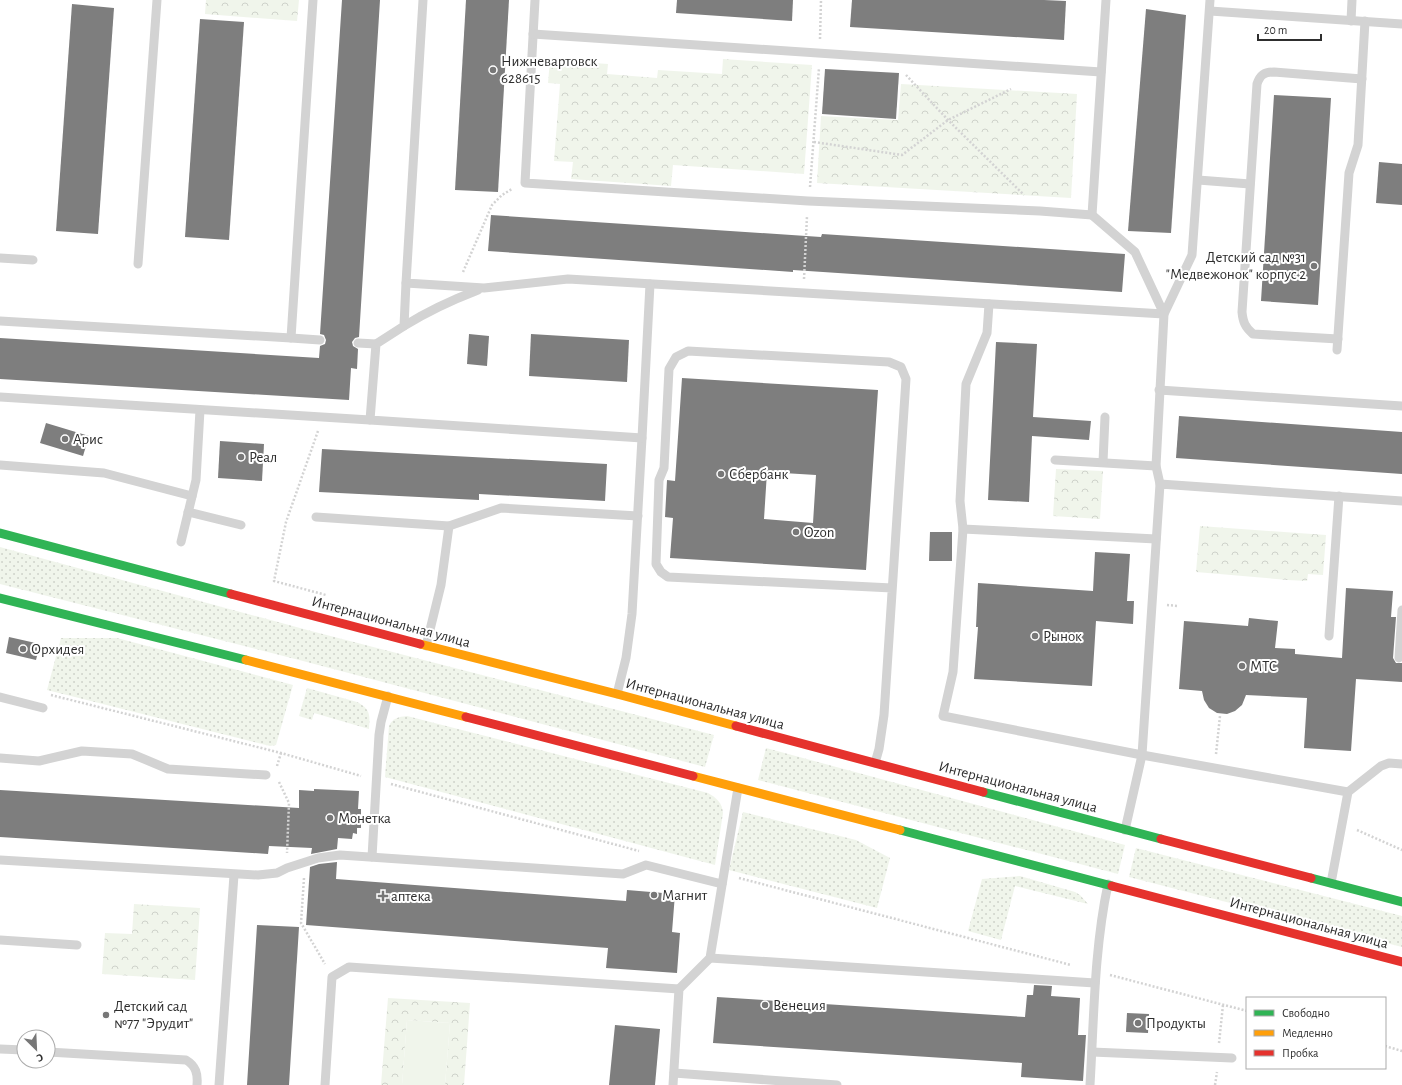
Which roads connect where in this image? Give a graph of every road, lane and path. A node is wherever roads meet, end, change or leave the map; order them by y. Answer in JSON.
{"nodes":[{"id":1,"x":157,"y":0,"type":"edge"},
{"id":2,"x":313,"y":0,"type":"edge"},
{"id":3,"x":423,"y":0,"type":"edge"},
{"id":4,"x":535,"y":0,"type":"edge"},
{"id":5,"x":821,"y":0,"type":"edge"},
{"id":6,"x":1106,"y":0,"type":"edge"},
{"id":7,"x":1210,"y":0,"type":"edge"},
{"id":8,"x":1352,"y":0,"type":"edge"},
{"id":9,"x":1210,"y":11,"type":"junction"},
{"id":10,"x":1351,"y":21,"type":"junction"},
{"id":11,"x":1365,"y":21,"type":"junction"},
{"id":12,"x":1402,"y":24,"type":"edge"},
{"id":13,"x":533,"y":34,"type":"junction"},
{"id":14,"x":820,"y":53,"type":"junction"},
{"id":15,"x":890,"y":58,"type":"junction"},
{"id":16,"x":1101,"y":72,"type":"junction"},
{"id":17,"x":1362,"y":79,"type":"junction"},
{"id":18,"x":1011,"y":88,"type":"dead end"},
{"id":19,"x":948,"y":120,"type":"junction"},
{"id":20,"x":814,"y":142,"type":"junction"},
{"id":21,"x":1198,"y":180,"type":"junction"},
{"id":22,"x":525,"y":183,"type":"junction"},
{"id":23,"x":1250,"y":184,"type":"junction"},
{"id":24,"x":808,"y":201,"type":"junction"},
{"id":25,"x":1040,"y":211,"type":"junction"},
{"id":26,"x":1092,"y":215,"type":"junction"},
{"id":27,"x":0,"y":258,"type":"edge"},
{"id":28,"x":33,"y":260,"type":"dead end"},
{"id":29,"x":138,"y":264,"type":"dead end"},
{"id":30,"x":406,"y":283,"type":"junction"},
{"id":31,"x":650,"y":284,"type":"junction"},
{"id":32,"x":457,"y":287,"type":"junction"},
{"id":33,"x":484,"y":288,"type":"junction"},
{"id":34,"x":803,"y":293,"type":"junction"},
{"id":35,"x":989,"y":304,"type":"junction"},
{"id":36,"x":1164,"y":314,"type":"junction"},
{"id":37,"x":0,"y":321,"type":"edge"},
{"id":38,"x":404,"y":326,"type":"junction"},
{"id":39,"x":291,"y":338,"type":"junction"},
{"id":40,"x":1338,"y":339,"type":"junction"},
{"id":41,"x":320,"y":340,"type":"dead end"},
{"id":42,"x":358,"y":343,"type":"dead end"},
{"id":43,"x":376,"y":344,"type":"junction"},
{"id":44,"x":1337,"y":350,"type":"dead end"},
{"id":45,"x":1160,"y":390,"type":"junction"},
{"id":46,"x":0,"y":397,"type":"edge"},
{"id":47,"x":1402,"y":406,"type":"edge"},
{"id":48,"x":200,"y":410,"type":"junction"},
{"id":49,"x":323,"y":417,"type":"junction"},
{"id":50,"x":1105,"y":417,"type":"dead end"},
{"id":51,"x":370,"y":420,"type":"junction"},
{"id":52,"x":642,"y":438,"type":"junction"},
{"id":53,"x":1055,"y":460,"type":"dead end"},
{"id":54,"x":1103,"y":462,"type":"junction"},
{"id":55,"x":0,"y":465,"type":"edge"},
{"id":56,"x":1156,"y":466,"type":"junction"},
{"id":57,"x":1160,"y":484,"type":"junction"},
{"id":58,"x":192,"y":496,"type":"junction"},
{"id":59,"x":1339,"y":496,"type":"junction"},
{"id":60,"x":1402,"y":501,"type":"edge"},
{"id":61,"x":188,"y":512,"type":"junction"},
{"id":62,"x":638,"y":516,"type":"junction"},
{"id":63,"x":316,"y":517,"type":"dead end"},
{"id":64,"x":241,"y":525,"type":"dead end"},
{"id":65,"x":449,"y":526,"type":"junction"},
{"id":66,"x":963,"y":528,"type":"junction"},
{"id":67,"x":0,"y":533,"type":"edge"},
{"id":68,"x":1156,"y":539,"type":"junction"},
{"id":69,"x":181,"y":542,"type":"dead end"},
{"id":70,"x":892,"y":588,"type":"junction"},
{"id":71,"x":326,"y":595,"type":"dead end"},
{"id":72,"x":0,"y":598,"type":"edge"},
{"id":73,"x":1402,"y":610,"type":"edge"},
{"id":74,"x":1329,"y":636,"type":"dead end"},
{"id":75,"x":1401,"y":641,"type":"edge"},
{"id":76,"x":426,"y":646,"type":"junction"},
{"id":77,"x":1399,"y":658,"type":"dead end"},
{"id":78,"x":46,"y":693,"type":"dead end"},
{"id":79,"x":617,"y":694,"type":"junction"},
{"id":80,"x":388,"y":696,"type":"junction"},
{"id":81,"x":0,"y":697,"type":"edge"},
{"id":82,"x":43,"y":708,"type":"dead end"},
{"id":83,"x":1220,"y":716,"type":"dead end"},
{"id":84,"x":281,"y":753,"type":"junction"},
{"id":85,"x":1142,"y":755,"type":"junction"},
{"id":86,"x":0,"y":758,"type":"edge"},
{"id":87,"x":875,"y":763,"type":"junction"},
{"id":88,"x":1402,"y":764,"type":"edge"},
{"id":89,"x":277,"y":767,"type":"dead end"},
{"id":90,"x":1215,"y":768,"type":"junction"},
{"id":91,"x":266,"y":774,"type":"dead end"},
{"id":92,"x":376,"y":780,"type":"junction"},
{"id":93,"x":279,"y":781,"type":"dead end"},
{"id":94,"x":738,"y":788,"type":"junction"},
{"id":95,"x":1348,"y":792,"type":"junction"},
{"id":96,"x":1344,"y":814,"type":"junction"},
{"id":97,"x":1125,"y":830,"type":"junction"},
{"id":98,"x":1402,"y":850,"type":"edge"},
{"id":99,"x":644,"y":852,"type":"dead end"},
{"id":100,"x":372,"y":857,"type":"junction"},
{"id":101,"x":0,"y":860,"type":"edge"},
{"id":102,"x":287,"y":868,"type":"junction"},
{"id":103,"x":724,"y":874,"type":"junction"},
{"id":104,"x":234,"y":875,"type":"junction"},
{"id":105,"x":311,"y":875,"type":"dead end"},
{"id":106,"x":304,"y":877,"type":"junction"},
{"id":107,"x":1331,"y":883,"type":"junction"},
{"id":108,"x":722,"y":884,"type":"junction"},
{"id":109,"x":1108,"y":884,"type":"junction"},
{"id":110,"x":1402,"y":902,"type":"edge"},
{"id":111,"x":0,"y":940,"type":"edge"},
{"id":112,"x":77,"y":945,"type":"dead end"},
{"id":113,"x":710,"y":958,"type":"junction"},
{"id":114,"x":1402,"y":962,"type":"edge"},
{"id":115,"x":1096,"y":971,"type":"junction"},
{"id":116,"x":332,"y":977,"type":"junction"},
{"id":117,"x":1095,"y":983,"type":"junction"},
{"id":118,"x":680,"y":989,"type":"junction"},
{"id":119,"x":1246,"y":1011,"type":"edge"},
{"id":120,"x":1386,"y":1046,"type":"edge"},
{"id":121,"x":0,"y":1049,"type":"edge"},
{"id":122,"x":16,"y":1050,"type":"edge"},
{"id":123,"x":1402,"y":1051,"type":"edge"},
{"id":124,"x":56,"y":1052,"type":"edge"},
{"id":125,"x":1092,"y":1052,"type":"junction"},
{"id":126,"x":1232,"y":1058,"type":"dead end"},
{"id":127,"x":674,"y":1073,"type":"junction"},
{"id":128,"x":197,"y":1085,"type":"edge"},
{"id":129,"x":220,"y":1085,"type":"edge"},
{"id":130,"x":325,"y":1085,"type":"edge"},
{"id":131,"x":673,"y":1085,"type":"edge"},
{"id":132,"x":837,"y":1085,"type":"edge"},
{"id":133,"x":1090,"y":1085,"type":"edge"}],
"edges":[{"from":1,"to":29,"type":"lane"},
{"from":2,"to":39,"type":"lane"},
{"from":3,"to":30,"type":"lane"},
{"from":4,"to":13,"type":"lane"},
{"from":5,"to":14,"type":"path"},
{"from":6,"to":16,"type":"lane"},
{"from":7,"to":9,"type":"lane"},
{"from":8,"to":10,"type":"lane"},
{"from":9,"to":10,"type":"lane"},
{"from":9,"to":21,"type":"lane"},
{"from":10,"to":11,"type":"lane"},
{"from":11,"to":12,"type":"lane"},
{"from":11,"to":17,"type":"lane"},
{"from":13,"to":14,"type":"lane"},
{"from":13,"to":22,"type":"lane"},
{"from":14,"to":15,"type":"lane"},
{"from":14,"to":20,"type":"path"},
{"from":15,"to":16,"type":"lane"},
{"from":15,"to":19,"type":"path"},
{"from":16,"to":26,"type":"lane"},
{"from":17,"to":23,"type":"lane"},
{"from":17,"to":40,"type":"lane"},
{"from":18,"to":19,"type":"path"},
{"from":19,"to":20,"type":"path"},
{"from":19,"to":25,"type":"path"},
{"from":20,"to":24,"type":"path"},
{"from":21,"to":23,"type":"lane"},
{"from":21,"to":36,"type":"lane"},
{"from":22,"to":24,"type":"lane"},
{"from":22,"to":32,"type":"path"},
{"from":23,"to":40,"type":"lane"},
{"from":24,"to":25,"type":"lane"},
{"from":24,"to":34,"type":"path"},
{"from":25,"to":26,"type":"lane"},
{"from":26,"to":36,"type":"lane"},
{"from":27,"to":28,"type":"lane"},
{"from":30,"to":32,"type":"lane"},
{"from":30,"to":38,"type":"lane"},
{"from":31,"to":33,"type":"lane"},
{"from":31,"to":34,"type":"lane"},
{"from":31,"to":52,"type":"lane"},
{"from":32,"to":33,"type":"lane"},
{"from":33,"to":38,"type":"lane"},
{"from":34,"to":35,"type":"lane"},
{"from":35,"to":36,"type":"lane"},
{"from":35,"to":66,"type":"lane"},
{"from":36,"to":45,"type":"lane"},
{"from":37,"to":39,"type":"lane"},
{"from":38,"to":43,"type":"lane"},
{"from":39,"to":41,"type":"lane"},
{"from":40,"to":44,"type":"lane"},
{"from":42,"to":43,"type":"lane"},
{"from":43,"to":51,"type":"lane"},
{"from":45,"to":47,"type":"lane"},
{"from":45,"to":56,"type":"lane"},
{"from":46,"to":48,"type":"lane"},
{"from":48,"to":49,"type":"lane"},
{"from":48,"to":58,"type":"lane"},
{"from":49,"to":51,"type":"lane"},
{"from":49,"to":71,"type":"path"},
{"from":50,"to":54,"type":"lane"},
{"from":51,"to":52,"type":"lane"},
{"from":52,"to":62,"type":"lane"},
{"from":53,"to":54,"type":"lane"},
{"from":54,"to":56,"type":"lane"},
{"from":55,"to":58,"type":"lane"},
{"from":56,"to":57,"type":"lane"},
{"from":57,"to":59,"type":"lane"},
{"from":57,"to":68,"type":"lane"},
{"from":58,"to":61,"type":"lane"},
{"from":59,"to":60,"type":"lane"},
{"from":59,"to":74,"type":"lane"},
{"from":61,"to":64,"type":"lane"},
{"from":61,"to":69,"type":"lane"},
{"from":62,"to":65,"type":"lane"},
{"from":62,"to":79,"type":"lane"},
{"from":63,"to":65,"type":"lane"},
{"from":65,"to":76,"type":"lane"},
{"from":66,"to":68,"type":"lane"},
{"from":66,"to":85,"type":"lane"},
{"from":67,"to":76,"type":"main road","name":"Интернациональная улица"},
{"from":68,"to":85,"type":"lane"},
{"from":70,"to":70,"type":"lane"},
{"from":70,"to":87,"type":"lane"},
{"from":72,"to":80,"type":"main road","name":"Интернациональная улица"},
{"from":73,"to":75,"type":"lane"},
{"from":75,"to":77,"type":"lane"},
{"from":76,"to":79,"type":"main road","name":"Интернациональная улица"},
{"from":78,"to":84,"type":"path"},
{"from":79,"to":87,"type":"main road","name":"Интернациональная улица"},
{"from":80,"to":92,"type":"lane"},
{"from":80,"to":94,"type":"main road","name":"Интернациональная улица"},
{"from":81,"to":82,"type":"lane"},
{"from":83,"to":90,"type":"path"},
{"from":84,"to":89,"type":"path"},
{"from":84,"to":92,"type":"path"},
{"from":85,"to":90,"type":"lane"},
{"from":85,"to":97,"type":"lane"},
{"from":86,"to":91,"type":"lane"},
{"from":87,"to":97,"type":"main road","name":"Интернациональная улица"},
{"from":88,"to":95,"type":"lane"},
{"from":90,"to":95,"type":"lane"},
{"from":92,"to":99,"type":"path"},
{"from":92,"to":100,"type":"lane"},
{"from":93,"to":102,"type":"path"},
{"from":94,"to":103,"type":"lane"},
{"from":94,"to":109,"type":"main road","name":"Интернациональная улица"},
{"from":95,"to":96,"type":"lane"},
{"from":96,"to":98,"type":"path"},
{"from":96,"to":107,"type":"lane"},
{"from":97,"to":107,"type":"main road","name":"Интернациональная улица"},
{"from":100,"to":102,"type":"lane"},
{"from":100,"to":108,"type":"lane"},
{"from":101,"to":104,"type":"lane"},
{"from":102,"to":104,"type":"lane"},
{"from":102,"to":106,"type":"path"},
{"from":103,"to":108,"type":"lane"},
{"from":103,"to":115,"type":"path"},
{"from":104,"to":129,"type":"lane"},
{"from":105,"to":106,"type":"path"},
{"from":106,"to":116,"type":"path"},
{"from":107,"to":110,"type":"main road","name":"Интернациональная улица"},
{"from":108,"to":113,"type":"lane"},
{"from":109,"to":114,"type":"main road","name":"Интернациональная улица"},
{"from":109,"to":115,"type":"lane"},
{"from":111,"to":112,"type":"lane"},
{"from":113,"to":117,"type":"lane"},
{"from":113,"to":118,"type":"lane"},
{"from":115,"to":117,"type":"lane"},
{"from":115,"to":119,"type":"path"},
{"from":116,"to":118,"type":"lane"},
{"from":116,"to":130,"type":"lane"},
{"from":117,"to":125,"type":"lane"},
{"from":118,"to":127,"type":"lane"},
{"from":120,"to":123,"type":"path"},
{"from":121,"to":122,"type":"lane"},
{"from":124,"to":128,"type":"lane"},
{"from":125,"to":126,"type":"lane"},
{"from":125,"to":133,"type":"lane"},
{"from":127,"to":131,"type":"lane"},
{"from":127,"to":132,"type":"lane"}]}
